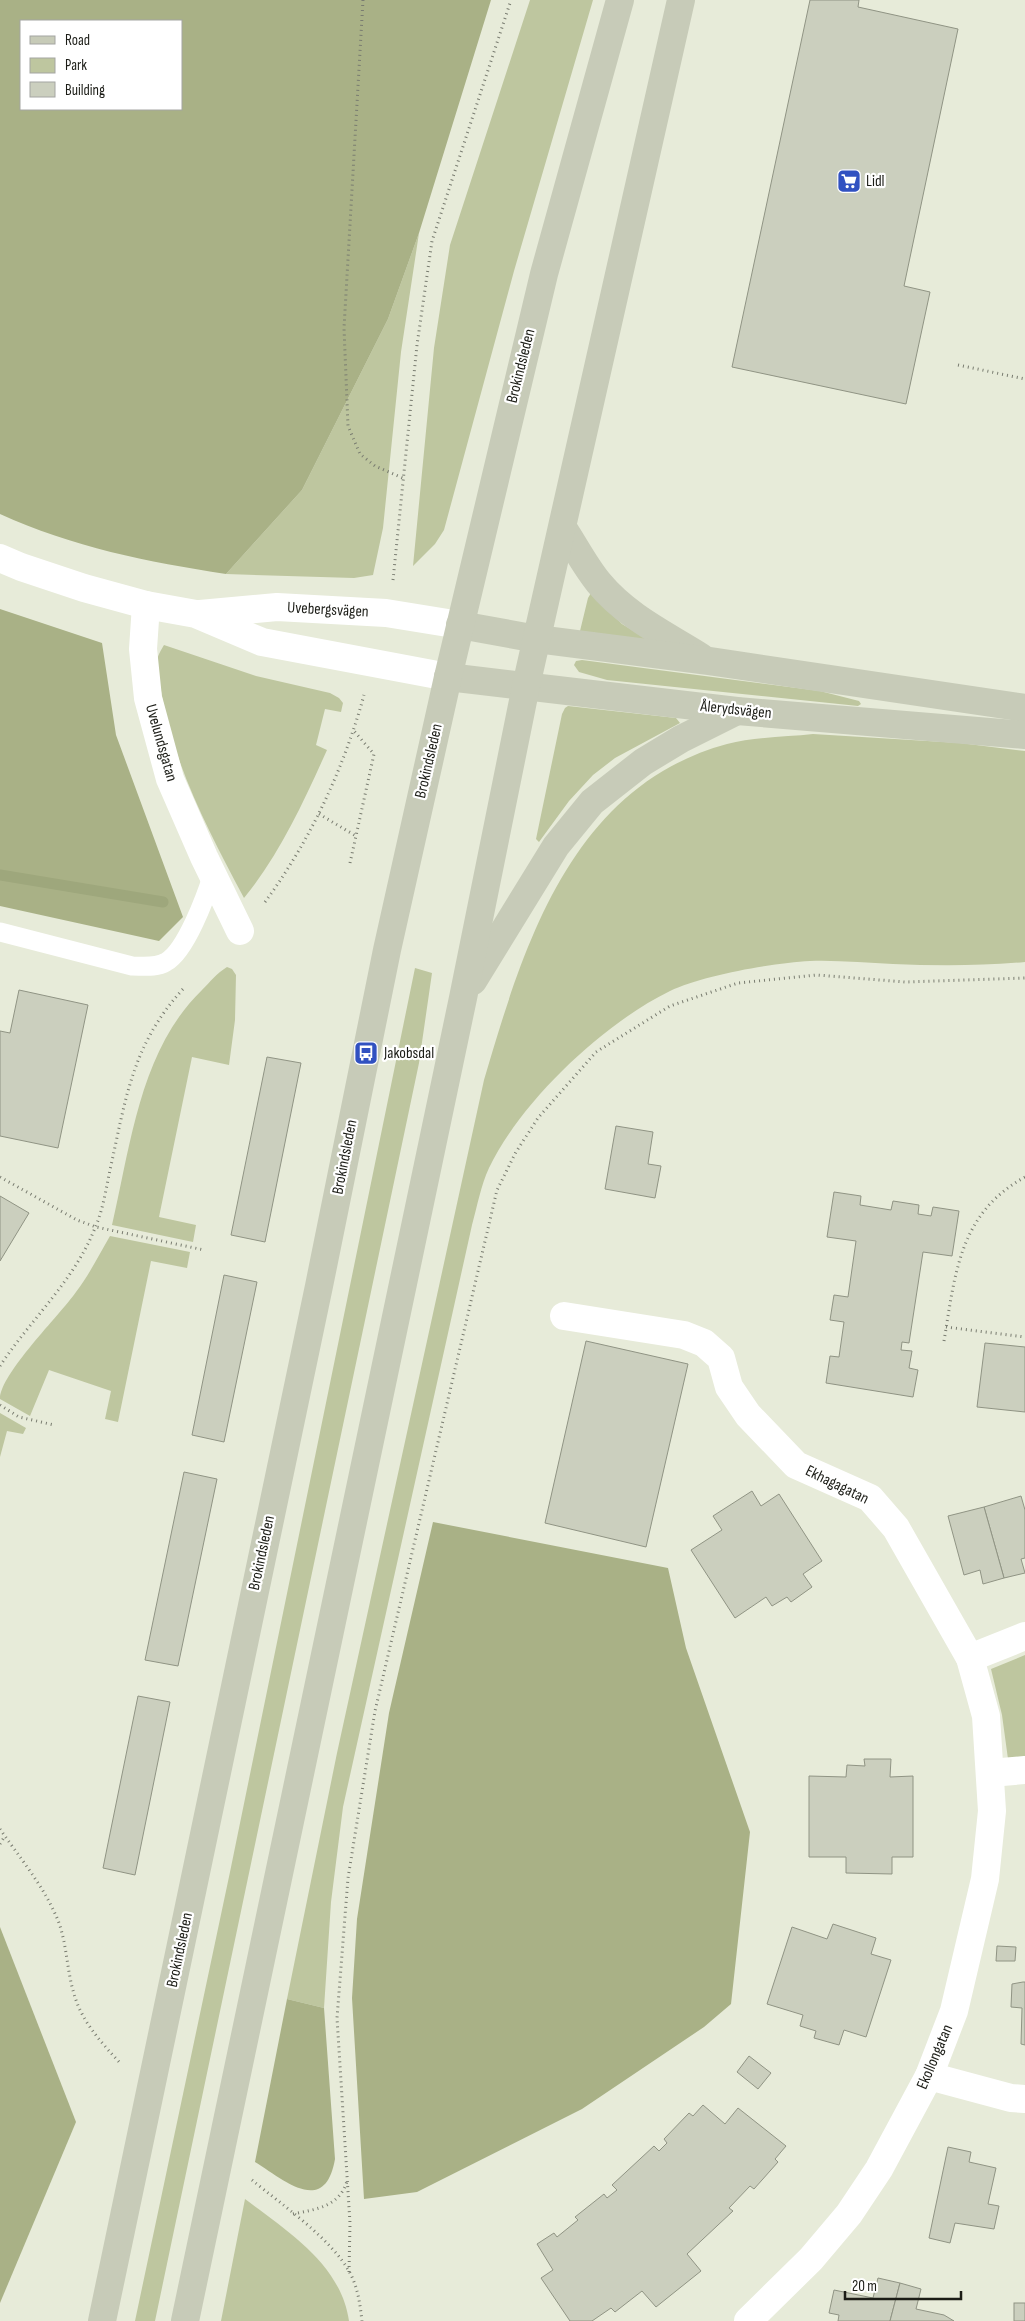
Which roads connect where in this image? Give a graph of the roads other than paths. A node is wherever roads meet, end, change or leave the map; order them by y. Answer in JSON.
{"nodes":[{"id":1,"x":620,"y":0,"type":"edge"},
{"id":2,"x":681,"y":0,"type":"edge"},
{"id":3,"x":563,"y":528,"type":"junction"},
{"id":4,"x":0,"y":558,"type":"edge"},
{"id":5,"x":146,"y":605,"type":"junction"},
{"id":6,"x":196,"y":614,"type":"junction"},
{"id":7,"x":460,"y":625,"type":"junction"},
{"id":8,"x":537,"y":639,"type":"junction"},
{"id":9,"x":709,"y":661,"type":"junction"},
{"id":10,"x":448,"y":677,"type":"junction"},
{"id":11,"x":526,"y":686,"type":"junction"},
{"id":12,"x":1025,"y":708,"type":"edge"},
{"id":13,"x":737,"y":711,"type":"junction"},
{"id":14,"x":1025,"y":735,"type":"edge"},
{"id":15,"x":213,"y":874,"type":"junction"},
{"id":16,"x":240,"y":930,"type":"road end"},
{"id":17,"x":0,"y":932,"type":"edge"},
{"id":18,"x":463,"y":998,"type":"junction"},
{"id":19,"x":564,"y":1316,"type":"dead end"},
{"id":20,"x":1025,"y":1636,"type":"edge"},
{"id":21,"x":970,"y":1658,"type":"junction"},
{"id":22,"x":1025,"y":1770,"type":"edge"},
{"id":23,"x":990,"y":1773,"type":"junction"},
{"id":24,"x":929,"y":2076,"type":"junction"},
{"id":25,"x":1025,"y":2099,"type":"edge"},
{"id":26,"x":102,"y":2321,"type":"edge"},
{"id":27,"x":185,"y":2321,"type":"edge"},
{"id":28,"x":748,"y":2321,"type":"edge"}],
"edges":[{"from":1,"to":7,"type":"main road","name":"Brokindsleden"},
{"from":2,"to":3,"type":"main road"},
{"from":3,"to":8,"type":"main road"},
{"from":3,"to":9,"type":"main road"},
{"from":4,"to":5,"type":"street","name":"Uvebergsvägen"},
{"from":5,"to":6,"type":"street","name":"Uvebergsvägen"},
{"from":5,"to":15,"type":"street","name":"Uvelundsgatan"},
{"from":6,"to":7,"type":"street","name":"Uvebergsvägen"},
{"from":6,"to":10,"type":"street","name":"Uvebergsvägen"},
{"from":7,"to":8,"type":"main road"},
{"from":7,"to":10,"type":"main road","name":"Brokindsleden"},
{"from":8,"to":9,"type":"main road"},
{"from":8,"to":11,"type":"main road"},
{"from":9,"to":12,"type":"main road"},
{"from":10,"to":11,"type":"main road","name":"Ålerydsvägen"},
{"from":10,"to":26,"type":"main road","name":"Brokindsleden"},
{"from":11,"to":13,"type":"main road","name":"Ålerydsvägen"},
{"from":11,"to":18,"type":"main road"},
{"from":13,"to":14,"type":"main road","name":"Ålerydsvägen"},
{"from":13,"to":18,"type":"main road"},
{"from":15,"to":16,"type":"street","name":"Uvelundsgatan"},
{"from":15,"to":17,"type":"lane"},
{"from":18,"to":27,"type":"main road"},
{"from":19,"to":21,"type":"street","name":"Ekhagagatan"},
{"from":20,"to":21,"type":"street"},
{"from":21,"to":23,"type":"street","name":"Ekhagagatan"},
{"from":22,"to":23,"type":"street"},
{"from":23,"to":24,"type":"street","name":"Ekollongatan"},
{"from":24,"to":25,"type":"street"},
{"from":24,"to":28,"type":"street","name":"Ekollongatan"}]}
